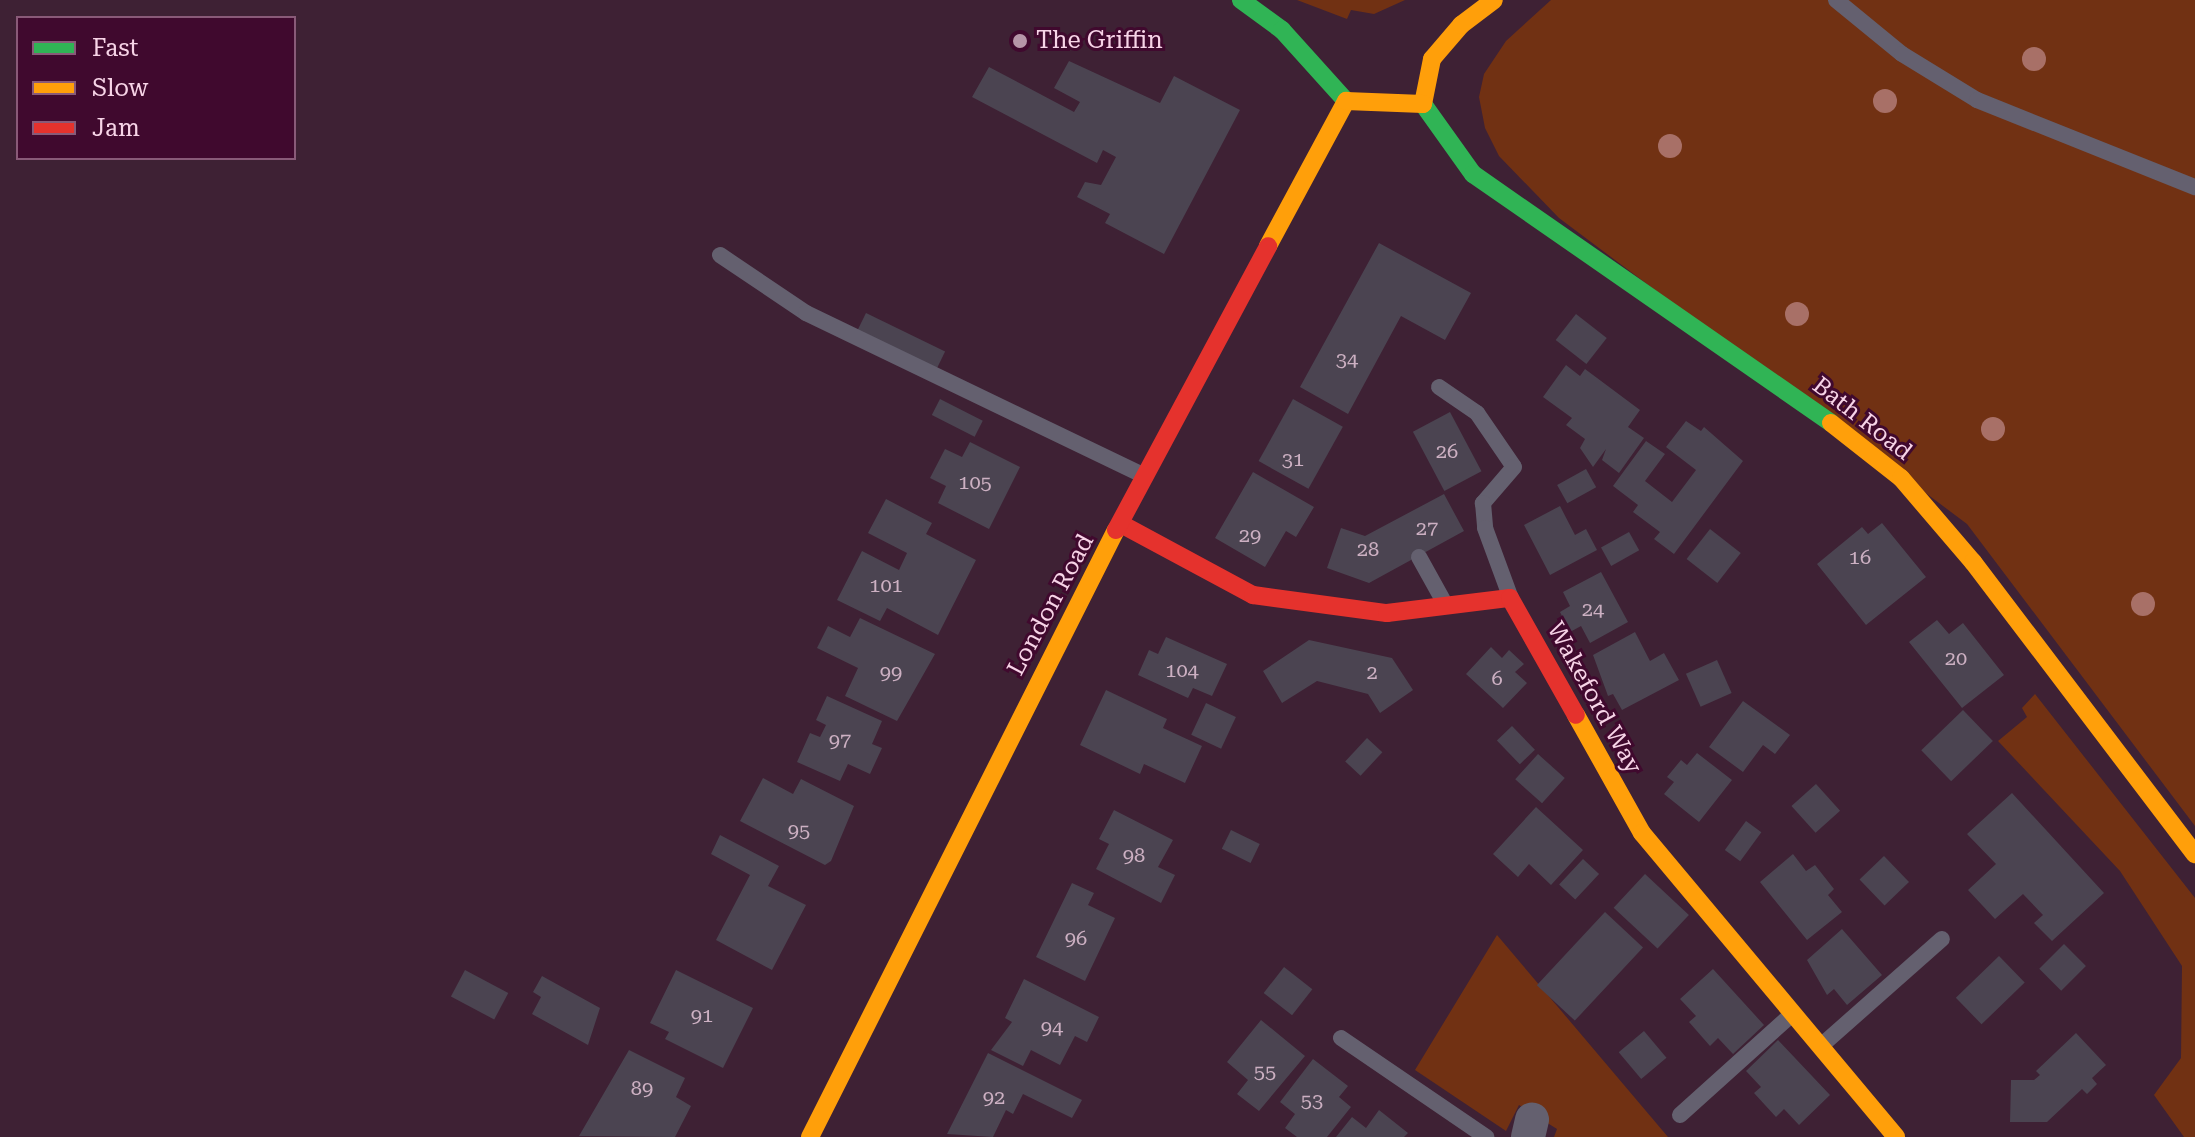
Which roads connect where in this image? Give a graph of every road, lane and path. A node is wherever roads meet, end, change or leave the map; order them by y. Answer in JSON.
{"nodes":[{"id":1,"x":1241,"y":0,"type":"edge"},
{"id":2,"x":1494,"y":0,"type":"edge"},
{"id":3,"x":1836,"y":0,"type":"edge"},
{"id":4,"x":1346,"y":101,"type":"junction"},
{"id":5,"x":1423,"y":104,"type":"junction"},
{"id":6,"x":2195,"y":187,"type":"edge"},
{"id":7,"x":720,"y":255,"type":"dead end"},
{"id":8,"x":1439,"y":387,"type":"dead end"},
{"id":9,"x":1143,"y":476,"type":"junction"},
{"id":10,"x":1121,"y":524,"type":"junction"},
{"id":11,"x":1419,"y":557,"type":"dead end"},
{"id":12,"x":1510,"y":598,"type":"junction"},
{"id":13,"x":1446,"y":605,"type":"junction"},
{"id":14,"x":2195,"y":854,"type":"edge"},
{"id":15,"x":1942,"y":939,"type":"dead end"},
{"id":16,"x":1793,"y":1013,"type":"junction"},
{"id":17,"x":1341,"y":1038,"type":"dead end"},
{"id":18,"x":1820,"y":1046,"type":"junction"},
{"id":19,"x":1680,"y":1115,"type":"dead end"},
{"id":20,"x":810,"y":1137,"type":"edge"},
{"id":21,"x":1486,"y":1137,"type":"edge"},
{"id":22,"x":1896,"y":1137,"type":"edge"}],
"edges":[{"from":1,"to":4,"type":"main road"},
{"from":2,"to":5,"type":"main road"},
{"from":3,"to":6,"type":"lane"},
{"from":4,"to":5,"type":"main road"},
{"from":4,"to":9,"type":"main road","name":"London Road"},
{"from":5,"to":14,"type":"main road","name":"Bath Road"},
{"from":7,"to":9,"type":"lane"},
{"from":8,"to":12,"type":"lane"},
{"from":9,"to":10,"type":"main road","name":"London Road"},
{"from":10,"to":13,"type":"main road"},
{"from":10,"to":20,"type":"main road","name":"London Road"},
{"from":11,"to":13,"type":"lane"},
{"from":12,"to":13,"type":"main road"},
{"from":12,"to":16,"type":"main road","name":"Wakeford Way"},
{"from":15,"to":18,"type":"lane"},
{"from":16,"to":18,"type":"main road","name":"Wakeford Way"},
{"from":16,"to":19,"type":"lane"},
{"from":17,"to":21,"type":"lane"},
{"from":18,"to":22,"type":"main road","name":"Wakeford Way"}]}
